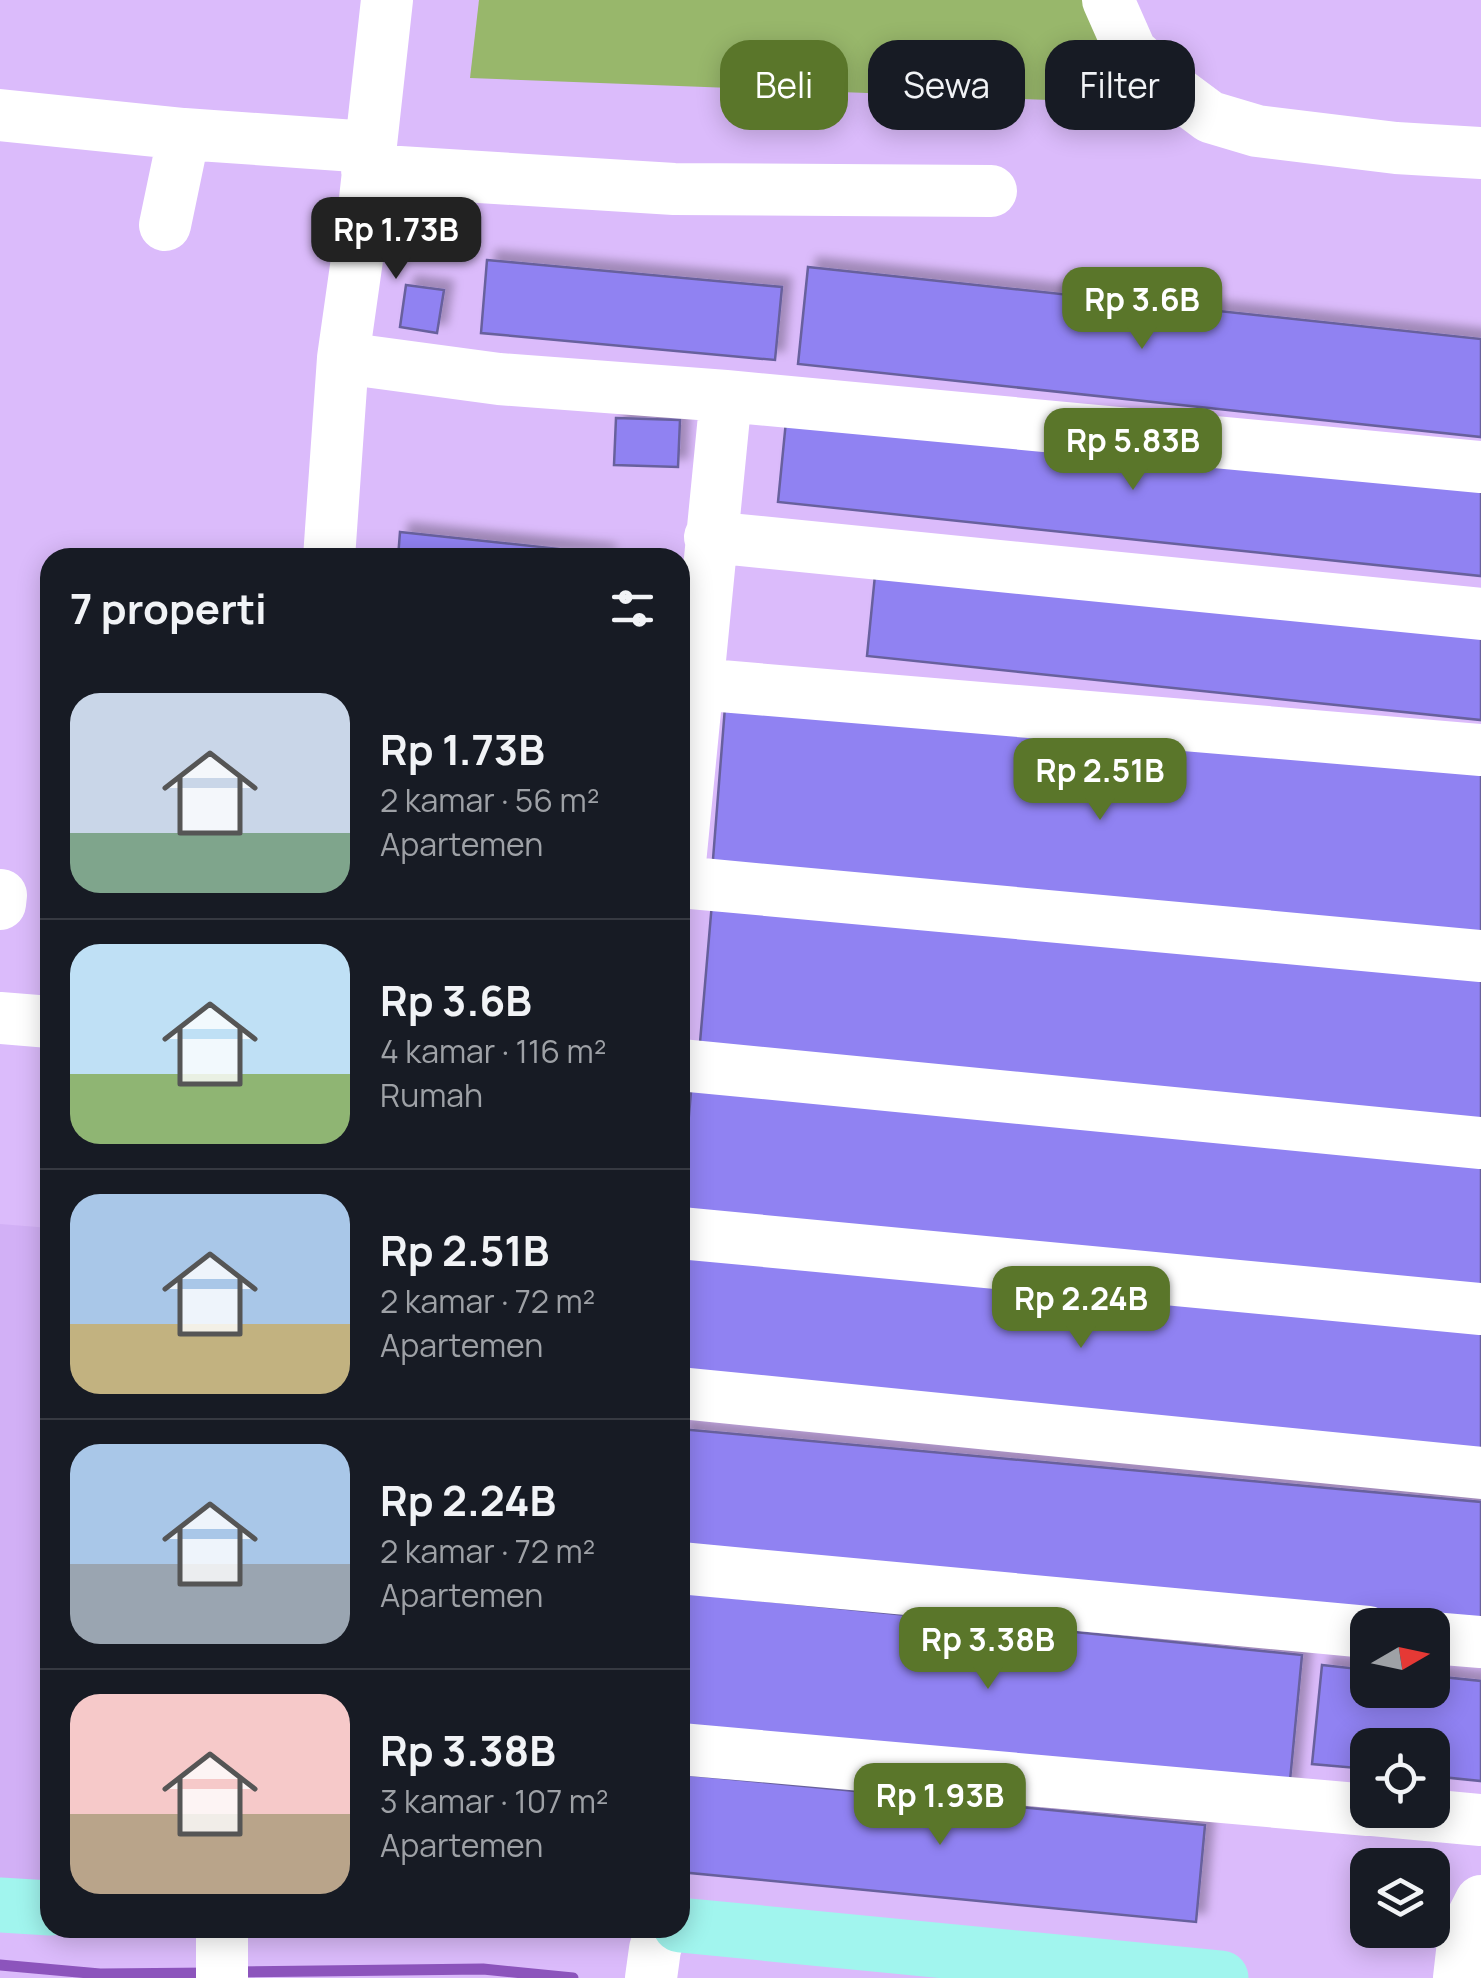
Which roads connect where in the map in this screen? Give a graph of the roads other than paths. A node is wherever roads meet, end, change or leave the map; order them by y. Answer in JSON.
{"nodes":[{"id":1,"x":387,"y":0,"type":"edge"},
{"id":2,"x":1108,"y":0,"type":"edge"},
{"id":3,"x":0,"y":115,"type":"edge"},
{"id":4,"x":184,"y":134,"type":"junction"},
{"id":5,"x":1481,"y":152,"type":"edge"},
{"id":6,"x":368,"y":159,"type":"junction"},
{"id":7,"x":991,"y":191,"type":"dead end"},
{"id":8,"x":166,"y":226,"type":"dead end"},
{"id":9,"x":343,"y":358,"type":"junction"},
{"id":10,"x":726,"y":396,"type":"junction"},
{"id":11,"x":1481,"y":467,"type":"edge"},
{"id":12,"x":710,"y":537,"type":"junction"},
{"id":13,"x":331,"y":548,"type":"edge"},
{"id":14,"x":1481,"y":614,"type":"edge"},
{"id":15,"x":697,"y":684,"type":"junction"},
{"id":16,"x":1481,"y":750,"type":"edge"},
{"id":17,"x":690,"y":758,"type":"edge"},
{"id":18,"x":690,"y":883,"type":"edge"},
{"id":19,"x":1,"y":895,"type":"edge"},
{"id":20,"x":0,"y":904,"type":"edge"},
{"id":21,"x":1481,"y":956,"type":"edge"},
{"id":22,"x":0,"y":1018,"type":"edge"},
{"id":23,"x":40,"y":1021,"type":"edge"},
{"id":24,"x":690,"y":1066,"type":"edge"},
{"id":25,"x":1481,"y":1144,"type":"edge"},
{"id":26,"x":690,"y":1233,"type":"edge"},
{"id":27,"x":1481,"y":1310,"type":"edge"},
{"id":28,"x":690,"y":1394,"type":"edge"},
{"id":29,"x":1481,"y":1472,"type":"edge"},
{"id":30,"x":690,"y":1569,"type":"edge"},
{"id":31,"x":1350,"y":1630,"type":"edge"},
{"id":32,"x":1450,"y":1639,"type":"edge"},
{"id":33,"x":1481,"y":1642,"type":"edge"},
{"id":34,"x":690,"y":1749,"type":"edge"},
{"id":35,"x":1350,"y":1808,"type":"edge"},
{"id":36,"x":1450,"y":1817,"type":"edge"},
{"id":37,"x":1481,"y":1820,"type":"edge"},
{"id":38,"x":1481,"y":1900,"type":"edge"},
{"id":39,"x":0,"y":1905,"type":"edge"},
{"id":40,"x":40,"y":1907,"type":"edge"},
{"id":41,"x":662,"y":1945,"type":"edge"},
{"id":42,"x":1221,"y":1978,"type":"edge"},
{"id":43,"x":1459,"y":1978,"type":"edge"}],
"edges":[{"from":1,"to":6,"type":"street"},
{"from":2,"to":5,"type":"street"},
{"from":3,"to":4,"type":"street"},
{"from":4,"to":6,"type":"street"},
{"from":4,"to":8,"type":"street"},
{"from":6,"to":7,"type":"street"},
{"from":6,"to":9,"type":"street"},
{"from":9,"to":10,"type":"street"},
{"from":9,"to":13,"type":"street"},
{"from":10,"to":11,"type":"street"},
{"from":10,"to":12,"type":"street"},
{"from":12,"to":14,"type":"street"},
{"from":12,"to":15,"type":"street"},
{"from":15,"to":16,"type":"street"},
{"from":15,"to":17,"type":"street"},
{"from":18,"to":21,"type":"street"},
{"from":19,"to":20,"type":"street"},
{"from":22,"to":23,"type":"street"},
{"from":24,"to":25,"type":"street"},
{"from":26,"to":27,"type":"street"},
{"from":28,"to":29,"type":"street"},
{"from":30,"to":31,"type":"street"},
{"from":32,"to":33,"type":"street"},
{"from":34,"to":35,"type":"street"},
{"from":36,"to":37,"type":"street"},
{"from":38,"to":43,"type":"street"},
{"from":39,"to":40,"type":"main road"},
{"from":41,"to":42,"type":"main road"}]}
